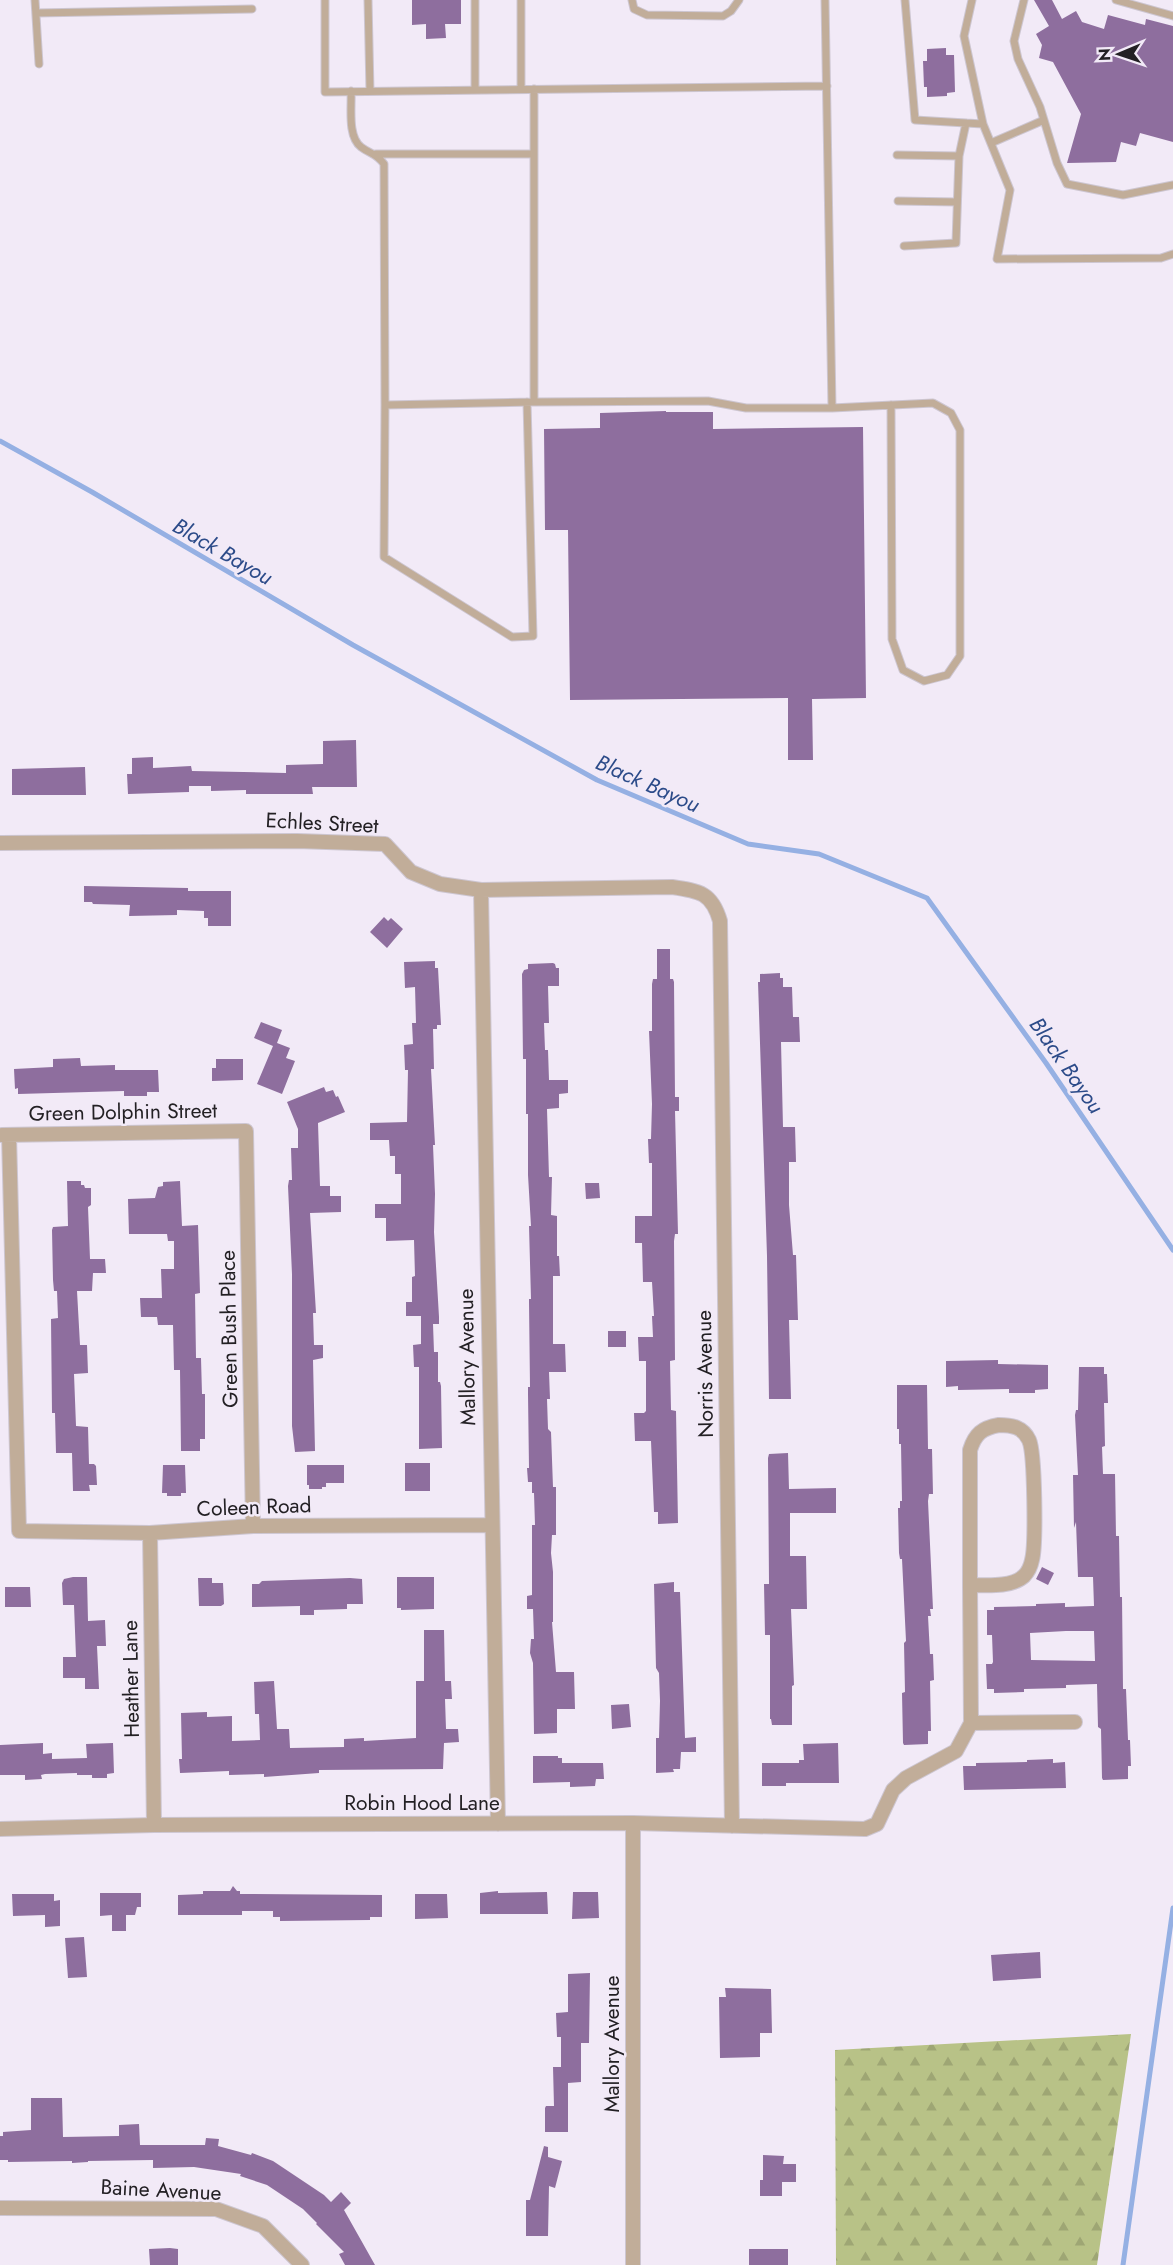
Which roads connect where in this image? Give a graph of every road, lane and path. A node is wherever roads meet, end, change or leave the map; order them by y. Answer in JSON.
{"nodes":[{"id":1,"x":35,"y":0,"type":"edge"},
{"id":2,"x":325,"y":0,"type":"edge"},
{"id":3,"x":368,"y":0,"type":"edge"},
{"id":4,"x":475,"y":0,"type":"edge"},
{"id":5,"x":521,"y":0,"type":"edge"},
{"id":6,"x":632,"y":0,"type":"edge"},
{"id":7,"x":739,"y":0,"type":"edge"},
{"id":8,"x":825,"y":0,"type":"edge"},
{"id":9,"x":905,"y":0,"type":"edge"},
{"id":10,"x":972,"y":0,"type":"edge"},
{"id":11,"x":1024,"y":0,"type":"edge"},
{"id":12,"x":1116,"y":0,"type":"edge"},
{"id":13,"x":252,"y":9,"type":"dead end"},
{"id":14,"x":36,"y":13,"type":"junction"},
{"id":15,"x":1173,"y":16,"type":"edge"},
{"id":16,"x":39,"y":64,"type":"dead end"},
{"id":17,"x":827,"y":86,"type":"junction"},
{"id":18,"x":534,"y":89,"type":"junction"},
{"id":19,"x":475,"y":90,"type":"junction"},
{"id":20,"x":521,"y":90,"type":"junction"},
{"id":21,"x":351,"y":91,"type":"junction"},
{"id":22,"x":370,"y":91,"type":"junction"},
{"id":23,"x":1044,"y":120,"type":"junction"},
{"id":24,"x":966,"y":123,"type":"junction"},
{"id":25,"x":983,"y":124,"type":"junction"},
{"id":26,"x":991,"y":143,"type":"junction"},
{"id":27,"x":376,"y":154,"type":"junction"},
{"id":28,"x":534,"y":154,"type":"junction"},
{"id":29,"x":897,"y":155,"type":"dead end"},
{"id":30,"x":959,"y":156,"type":"junction"},
{"id":31,"x":1173,"y":185,"type":"edge"},
{"id":32,"x":898,"y":201,"type":"dead end"},
{"id":33,"x":957,"y":202,"type":"junction"},
{"id":34,"x":904,"y":246,"type":"dead end"},
{"id":35,"x":1173,"y":254,"type":"edge"},
{"id":36,"x":531,"y":402,"type":"junction"},
{"id":37,"x":385,"y":405,"type":"junction"},
{"id":38,"x":891,"y":405,"type":"junction"},
{"id":39,"x":832,"y":408,"type":"junction"},
{"id":40,"x":0,"y":843,"type":"edge"},
{"id":41,"x":481,"y":890,"type":"junction"},
{"id":42,"x":720,"y":921,"type":"joint"},
{"id":43,"x":246,"y":1131,"type":"joint"},
{"id":44,"x":4,"y":1135,"type":"edge"},
{"id":45,"x":491,"y":1525,"type":"junction"},
{"id":46,"x":253,"y":1526,"type":"junction"},
{"id":47,"x":150,"y":1533,"type":"junction"},
{"id":48,"x":970,"y":1585,"type":"junction"},
{"id":49,"x":1075,"y":1722,"type":"dead end"},
{"id":50,"x":971,"y":1723,"type":"junction"},
{"id":51,"x":633,"y":1823,"type":"junction"},
{"id":52,"x":498,"y":1824,"type":"junction"},
{"id":53,"x":154,"y":1825,"type":"junction"},
{"id":54,"x":732,"y":1826,"type":"junction"},
{"id":55,"x":0,"y":1829,"type":"edge"},
{"id":56,"x":0,"y":2208,"type":"edge"},
{"id":57,"x":302,"y":2265,"type":"edge"},
{"id":58,"x":633,"y":2265,"type":"edge"}],
"edges":[{"from":1,"to":14,"type":"lane"},
{"from":2,"to":21,"type":"lane"},
{"from":3,"to":22,"type":"lane"},
{"from":4,"to":19,"type":"lane"},
{"from":5,"to":20,"type":"lane"},
{"from":6,"to":7,"type":"lane"},
{"from":8,"to":17,"type":"lane"},
{"from":9,"to":24,"type":"lane"},
{"from":10,"to":25,"type":"lane"},
{"from":11,"to":23,"type":"lane"},
{"from":12,"to":15,"type":"lane"},
{"from":13,"to":14,"type":"lane"},
{"from":14,"to":16,"type":"lane"},
{"from":17,"to":18,"type":"lane"},
{"from":17,"to":39,"type":"lane"},
{"from":18,"to":20,"type":"lane"},
{"from":18,"to":28,"type":"lane"},
{"from":19,"to":20,"type":"lane"},
{"from":19,"to":22,"type":"lane"},
{"from":21,"to":22,"type":"lane"},
{"from":21,"to":27,"type":"lane"},
{"from":23,"to":26,"type":"lane"},
{"from":23,"to":31,"type":"lane"},
{"from":24,"to":25,"type":"lane"},
{"from":24,"to":30,"type":"lane"},
{"from":25,"to":26,"type":"lane"},
{"from":26,"to":35,"type":"lane"},
{"from":27,"to":28,"type":"lane"},
{"from":27,"to":37,"type":"lane"},
{"from":28,"to":36,"type":"lane"},
{"from":29,"to":30,"type":"lane"},
{"from":30,"to":33,"type":"lane"},
{"from":32,"to":33,"type":"lane"},
{"from":33,"to":34,"type":"lane"},
{"from":36,"to":37,"type":"lane"},
{"from":36,"to":37,"type":"lane"},
{"from":36,"to":39,"type":"lane"},
{"from":38,"to":38,"type":"lane"},
{"from":38,"to":39,"type":"lane"},
{"from":40,"to":41,"type":"street","name":"Echles Street"},
{"from":41,"to":42,"type":"street","name":"Echles Street"},
{"from":41,"to":45,"type":"street","name":"Mallory Avenue"},
{"from":42,"to":54,"type":"street","name":"Norris Avenue"},
{"from":43,"to":44,"type":"street","name":"Green Dolphin Street"},
{"from":43,"to":46,"type":"street","name":"Green Bush Place"},
{"from":44,"to":47,"type":"street","name":"Coleen Road"},
{"from":45,"to":46,"type":"street","name":"Coleen Road"},
{"from":45,"to":52,"type":"street","name":"Mallory Avenue"},
{"from":46,"to":47,"type":"street","name":"Coleen Road"},
{"from":47,"to":53,"type":"street","name":"Heather Lane"},
{"from":48,"to":48,"type":"street"},
{"from":48,"to":50,"type":"street"},
{"from":49,"to":50,"type":"street"},
{"from":50,"to":54,"type":"street","name":"Robin Hood Lane"},
{"from":51,"to":52,"type":"street","name":"Robin Hood Lane"},
{"from":51,"to":54,"type":"street","name":"Robin Hood Lane"},
{"from":51,"to":58,"type":"street","name":"Mallory Avenue"},
{"from":52,"to":53,"type":"street","name":"Robin Hood Lane"},
{"from":53,"to":55,"type":"street","name":"Robin Hood Lane"},
{"from":56,"to":57,"type":"street","name":"Baine Avenue"}]}
